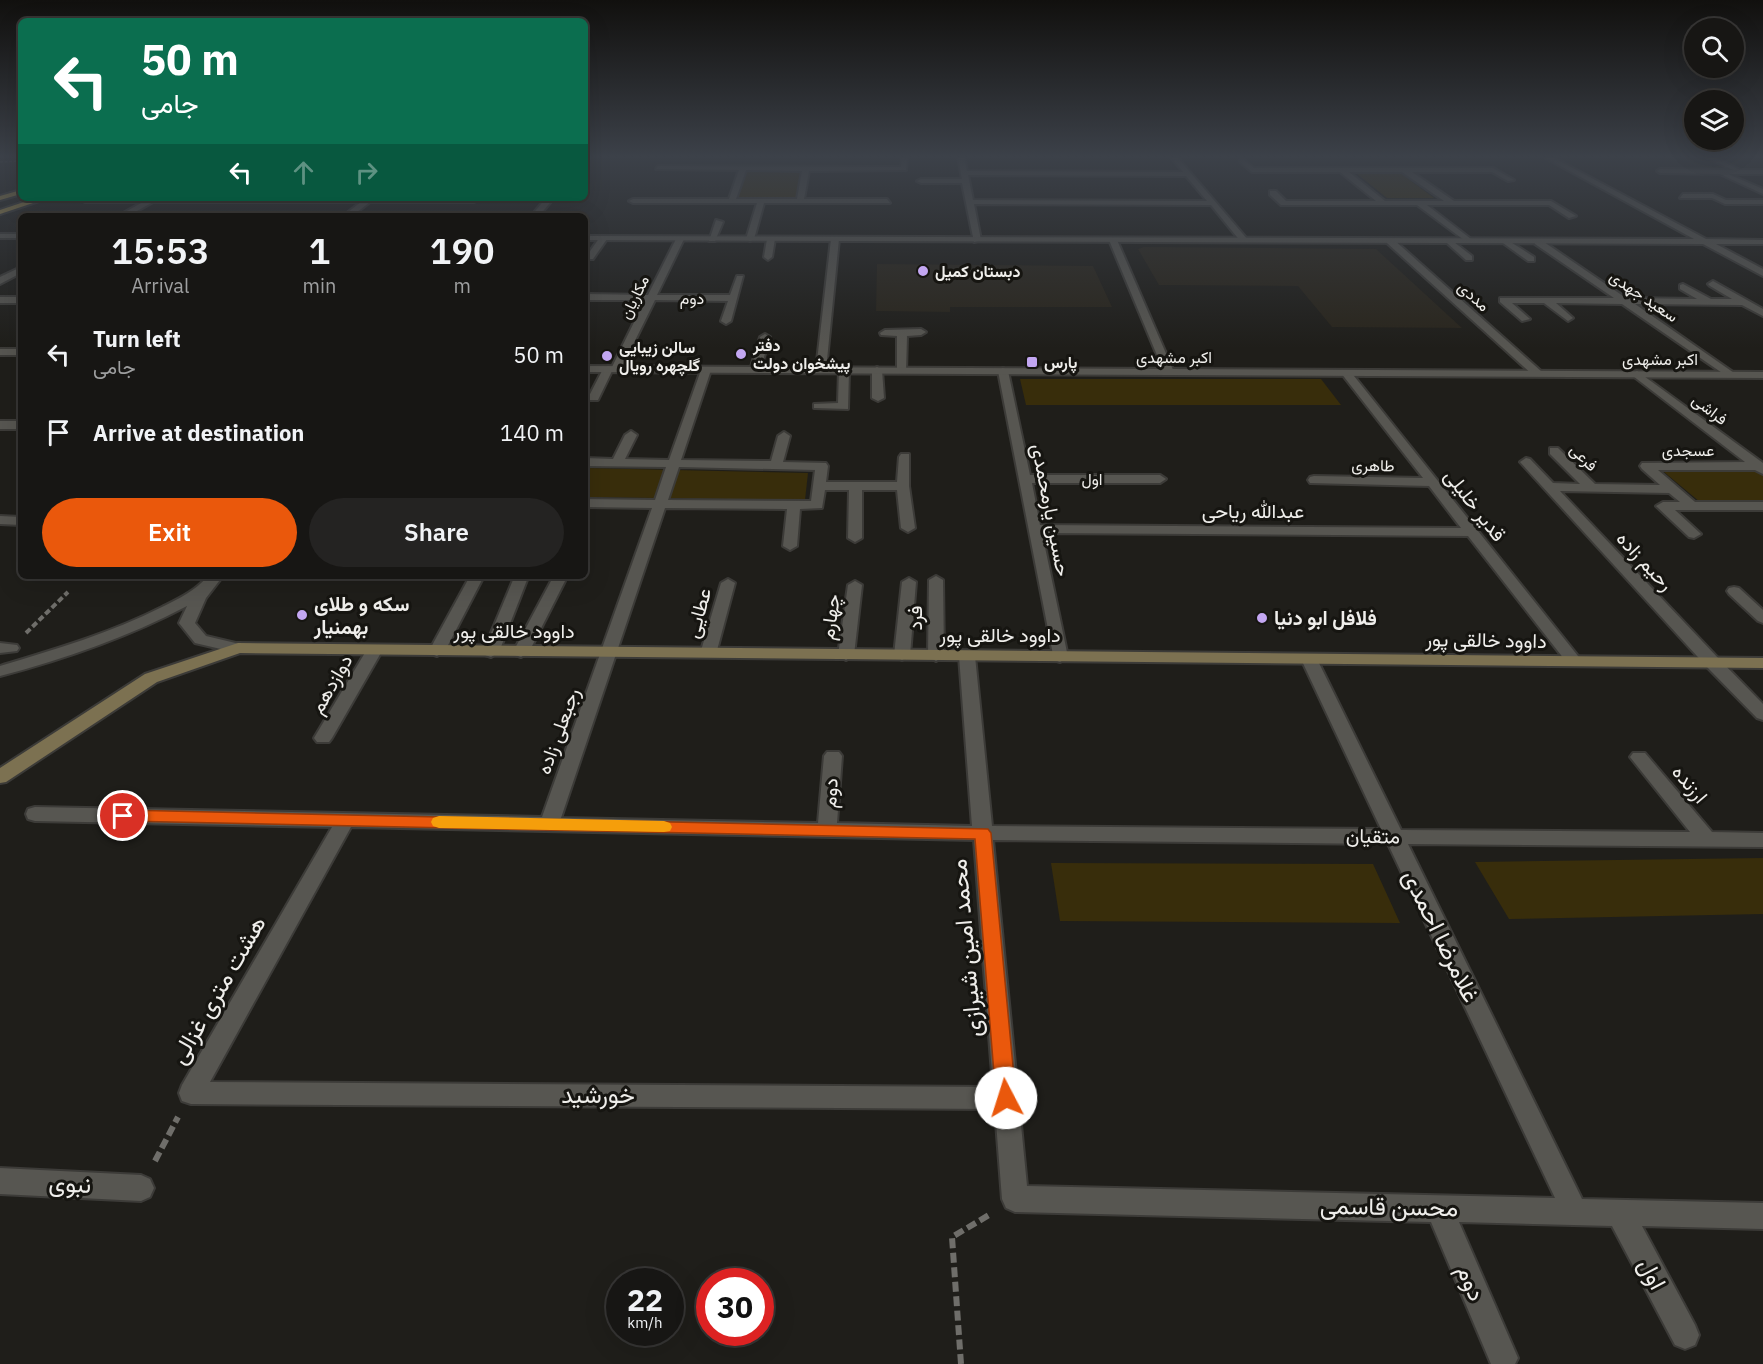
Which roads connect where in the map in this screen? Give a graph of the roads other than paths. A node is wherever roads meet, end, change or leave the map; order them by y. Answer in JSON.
{"nodes":[{"id":1,"x":755,"y":221,"type":"edge"},
{"id":2,"x":973,"y":221,"type":"edge"},
{"id":3,"x":1227,"y":221,"type":"edge"},
{"id":4,"x":1442,"y":221,"type":"edge"},
{"id":5,"x":1666,"y":221,"type":"edge"},
{"id":6,"x":719,"y":222,"type":"dead end"},
{"id":7,"x":0,"y":236,"type":"edge"},
{"id":8,"x":18,"y":236,"type":"edge"},
{"id":9,"x":588,"y":238,"type":"edge"},
{"id":10,"x":603,"y":238,"type":"junction"},
{"id":11,"x":680,"y":239,"type":"junction"},
{"id":12,"x":712,"y":239,"type":"junction"},
{"id":13,"x":750,"y":239,"type":"junction"},
{"id":14,"x":771,"y":239,"type":"junction"},
{"id":15,"x":835,"y":239,"type":"junction"},
{"id":16,"x":977,"y":240,"type":"junction"},
{"id":17,"x":1113,"y":240,"type":"junction"},
{"id":18,"x":1244,"y":240,"type":"junction"},
{"id":19,"x":1390,"y":241,"type":"junction"},
{"id":20,"x":1450,"y":241,"type":"junction"},
{"id":21,"x":1468,"y":241,"type":"junction"},
{"id":22,"x":1506,"y":241,"type":"junction"},
{"id":23,"x":1538,"y":242,"type":"junction"},
{"id":24,"x":1706,"y":242,"type":"junction"},
{"id":25,"x":1763,"y":242,"type":"edge"},
{"id":26,"x":590,"y":257,"type":"dead end"},
{"id":27,"x":768,"y":257,"type":"dead end"},
{"id":28,"x":1469,"y":258,"type":"dead end"},
{"id":29,"x":1531,"y":259,"type":"dead end"},
{"id":30,"x":18,"y":272,"type":"edge"},
{"id":31,"x":1763,"y":273,"type":"edge"},
{"id":32,"x":740,"y":278,"type":"dead end"},
{"id":33,"x":0,"y":282,"type":"edge"},
{"id":34,"x":18,"y":284,"type":"edge"},
{"id":35,"x":1713,"y":284,"type":"dead end"},
{"id":36,"x":1683,"y":287,"type":"dead end"},
{"id":37,"x":588,"y":297,"type":"edge"},
{"id":38,"x":651,"y":298,"type":"junction"},
{"id":39,"x":733,"y":298,"type":"junction"},
{"id":40,"x":0,"y":300,"type":"edge"},
{"id":41,"x":18,"y":300,"type":"edge"},
{"id":42,"x":1546,"y":300,"type":"junction"},
{"id":43,"x":1624,"y":300,"type":"junction"},
{"id":44,"x":1708,"y":302,"type":"junction"},
{"id":45,"x":1745,"y":302,"type":"junction"},
{"id":46,"x":1763,"y":313,"type":"edge"},
{"id":47,"x":1568,"y":318,"type":"dead end"},
{"id":48,"x":1525,"y":319,"type":"dead end"},
{"id":49,"x":726,"y":321,"type":"dead end"},
{"id":50,"x":921,"y":332,"type":"dead end"},
{"id":51,"x":885,"y":333,"type":"dead end"},
{"id":52,"x":902,"y":333,"type":"junction"},
{"id":53,"x":765,"y":337,"type":"dead end"},
{"id":54,"x":0,"y":352,"type":"edge"},
{"id":55,"x":18,"y":352,"type":"edge"},
{"id":56,"x":588,"y":369,"type":"edge"},
{"id":57,"x":612,"y":369,"type":"junction"},
{"id":58,"x":706,"y":370,"type":"junction"},
{"id":59,"x":755,"y":370,"type":"junction"},
{"id":60,"x":820,"y":370,"type":"junction"},
{"id":61,"x":844,"y":370,"type":"junction"},
{"id":62,"x":877,"y":370,"type":"junction"},
{"id":63,"x":902,"y":370,"type":"junction"},
{"id":64,"x":1003,"y":371,"type":"junction"},
{"id":65,"x":1169,"y":372,"type":"junction"},
{"id":66,"x":1346,"y":373,"type":"junction"},
{"id":67,"x":1539,"y":374,"type":"junction"},
{"id":68,"x":1637,"y":374,"type":"junction"},
{"id":69,"x":1732,"y":375,"type":"junction"},
{"id":70,"x":1763,"y":375,"type":"edge"},
{"id":71,"x":594,"y":398,"type":"dead end"},
{"id":72,"x":878,"y":398,"type":"dead end"},
{"id":73,"x":818,"y":406,"type":"dead end"},
{"id":74,"x":0,"y":425,"type":"edge"},
{"id":75,"x":18,"y":425,"type":"edge"},
{"id":76,"x":631,"y":435,"type":"dead end"},
{"id":77,"x":784,"y":436,"type":"dead end"},
{"id":78,"x":1554,"y":451,"type":"dead end"},
{"id":79,"x":904,"y":457,"type":"dead end"},
{"id":80,"x":588,"y":462,"type":"edge"},
{"id":81,"x":1526,"y":462,"type":"dead end"},
{"id":82,"x":618,"y":463,"type":"junction"},
{"id":83,"x":674,"y":464,"type":"junction"},
{"id":84,"x":776,"y":465,"type":"junction"},
{"id":85,"x":1761,"y":467,"type":"edge"},
{"id":86,"x":1025,"y":479,"type":"junction"},
{"id":87,"x":1160,"y":479,"type":"dead end"},
{"id":88,"x":1314,"y":480,"type":"dead end"},
{"id":89,"x":1432,"y":482,"type":"junction"},
{"id":90,"x":820,"y":486,"type":"junction"},
{"id":91,"x":856,"y":486,"type":"junction"},
{"id":92,"x":903,"y":486,"type":"junction"},
{"id":93,"x":1549,"y":487,"type":"junction"},
{"id":94,"x":1591,"y":488,"type":"junction"},
{"id":95,"x":1672,"y":489,"type":"junction"},
{"id":96,"x":588,"y":503,"type":"edge"},
{"id":97,"x":660,"y":505,"type":"junction"},
{"id":98,"x":794,"y":505,"type":"junction"},
{"id":99,"x":1692,"y":506,"type":"junction"},
{"id":100,"x":1763,"y":506,"type":"edge"},
{"id":101,"x":0,"y":520,"type":"edge"},
{"id":102,"x":18,"y":521,"type":"edge"},
{"id":103,"x":908,"y":528,"type":"dead end"},
{"id":104,"x":1035,"y":529,"type":"junction"},
{"id":105,"x":1472,"y":532,"type":"junction"},
{"id":106,"x":1694,"y":534,"type":"dead end"},
{"id":107,"x":855,"y":538,"type":"dead end"},
{"id":108,"x":790,"y":546,"type":"dead end"},
{"id":109,"x":213,"y":579,"type":"edge"},
{"id":110,"x":475,"y":579,"type":"edge"},
{"id":111,"x":520,"y":580,"type":"dead end"},
{"id":112,"x":936,"y":580,"type":"dead end"},
{"id":113,"x":558,"y":581,"type":"dead end"},
{"id":114,"x":728,"y":582,"type":"dead end"},
{"id":115,"x":909,"y":582,"type":"dead end"},
{"id":116,"x":855,"y":585,"type":"dead end"},
{"id":117,"x":1734,"y":591,"type":"dead end"},
{"id":118,"x":202,"y":592,"type":"junction"},
{"id":119,"x":1763,"y":618,"type":"edge"},
{"id":120,"x":238,"y":648,"type":"junction"},
{"id":121,"x":374,"y":651,"type":"junction"},
{"id":122,"x":437,"y":651,"type":"junction"},
{"id":123,"x":490,"y":652,"type":"junction"},
{"id":124,"x":521,"y":652,"type":"junction"},
{"id":125,"x":610,"y":652,"type":"junction"},
{"id":126,"x":708,"y":654,"type":"junction"},
{"id":127,"x":846,"y":655,"type":"junction"},
{"id":128,"x":902,"y":656,"type":"junction"},
{"id":129,"x":936,"y":656,"type":"junction"},
{"id":130,"x":967,"y":656,"type":"junction"},
{"id":131,"x":1060,"y":657,"type":"junction"},
{"id":132,"x":1309,"y":659,"type":"junction"},
{"id":133,"x":1574,"y":661,"type":"junction"},
{"id":134,"x":1713,"y":663,"type":"junction"},
{"id":135,"x":1763,"y":663,"type":"edge"},
{"id":136,"x":0,"y":671,"type":"edge"},
{"id":137,"x":1763,"y":714,"type":"edge"},
{"id":138,"x":323,"y":738,"type":"dead end"},
{"id":139,"x":833,"y":756,"type":"dead end"},
{"id":140,"x":1639,"y":758,"type":"dead end"},
{"id":141,"x":0,"y":777,"type":"edge"},
{"id":142,"x":35,"y":814,"type":"dead end"},
{"id":143,"x":346,"y":820,"type":"junction"},
{"id":144,"x":549,"y":824,"type":"junction"},
{"id":145,"x":827,"y":830,"type":"junction"},
{"id":146,"x":983,"y":833,"type":"junction"},
{"id":147,"x":1394,"y":837,"type":"junction"},
{"id":148,"x":1707,"y":840,"type":"junction"},
{"id":149,"x":1763,"y":840,"type":"edge"},
{"id":150,"x":191,"y":1093,"type":"joint"},
{"id":151,"x":1006,"y":1098,"type":"junction"},
{"id":152,"x":0,"y":1181,"type":"edge"},
{"id":153,"x":141,"y":1188,"type":"road end"},
{"id":154,"x":1015,"y":1199,"type":"joint"},
{"id":155,"x":1439,"y":1208,"type":"junction"},
{"id":156,"x":1575,"y":1212,"type":"junction"},
{"id":157,"x":1620,"y":1213,"type":"junction"},
{"id":158,"x":1763,"y":1216,"type":"edge"},
{"id":159,"x":1685,"y":1335,"type":"dead end"},
{"id":160,"x":1503,"y":1358,"type":"dead end"}],
"edges":[{"from":1,"to":13,"type":"street"},
{"from":2,"to":16,"type":"street"},
{"from":3,"to":18,"type":"street"},
{"from":4,"to":21,"type":"street"},
{"from":5,"to":24,"type":"street"},
{"from":6,"to":12,"type":"street"},
{"from":7,"to":8,"type":"street"},
{"from":9,"to":10,"type":"street"},
{"from":10,"to":11,"type":"street"},
{"from":10,"to":26,"type":"street"},
{"from":11,"to":12,"type":"street"},
{"from":11,"to":38,"type":"street","name":"مکاریان"},
{"from":12,"to":13,"type":"street"},
{"from":13,"to":14,"type":"street"},
{"from":14,"to":15,"type":"street"},
{"from":14,"to":27,"type":"street"},
{"from":15,"to":16,"type":"street"},
{"from":15,"to":60,"type":"street"},
{"from":16,"to":17,"type":"street"},
{"from":17,"to":18,"type":"street"},
{"from":17,"to":65,"type":"street"},
{"from":18,"to":19,"type":"street"},
{"from":19,"to":20,"type":"street"},
{"from":19,"to":67,"type":"street","name":"مددی"},
{"from":20,"to":21,"type":"street"},
{"from":20,"to":28,"type":"street"},
{"from":21,"to":22,"type":"street"},
{"from":22,"to":23,"type":"street"},
{"from":22,"to":29,"type":"street"},
{"from":23,"to":24,"type":"street"},
{"from":23,"to":43,"type":"street","name":"سعید جهدی"},
{"from":24,"to":25,"type":"street"},
{"from":24,"to":31,"type":"street"},
{"from":30,"to":33,"type":"street"},
{"from":32,"to":39,"type":"street","name":"دوم"},
{"from":33,"to":34,"type":"street"},
{"from":35,"to":45,"type":"street"},
{"from":36,"to":44,"type":"street"},
{"from":37,"to":38,"type":"street"},
{"from":38,"to":39,"type":"street","name":"دوم"},
{"from":38,"to":57,"type":"street","name":"مکاریان"},
{"from":39,"to":49,"type":"street","name":"دوم"},
{"from":40,"to":41,"type":"street"},
{"from":42,"to":43,"type":"street"},
{"from":42,"to":47,"type":"street"},
{"from":42,"to":48,"type":"street"},
{"from":43,"to":44,"type":"street"},
{"from":43,"to":69,"type":"street","name":"سعید جهدی"},
{"from":44,"to":45,"type":"street"},
{"from":45,"to":46,"type":"street"},
{"from":50,"to":52,"type":"street"},
{"from":51,"to":52,"type":"street"},
{"from":52,"to":63,"type":"street"},
{"from":53,"to":59,"type":"street"},
{"from":54,"to":55,"type":"street"},
{"from":56,"to":57,"type":"street","name":"اکبر مشهدی"},
{"from":57,"to":58,"type":"street","name":"اکبر مشهدی"},
{"from":57,"to":71,"type":"street","name":"مکاریان"},
{"from":58,"to":59,"type":"street","name":"اکبر مشهدی"},
{"from":58,"to":83,"type":"street","name":"رجبعلی زاده"},
{"from":59,"to":60,"type":"street","name":"اکبر مشهدی"},
{"from":60,"to":61,"type":"street","name":"اکبر مشهدی"},
{"from":61,"to":62,"type":"street","name":"اکبر مشهدی"},
{"from":61,"to":73,"type":"street"},
{"from":62,"to":63,"type":"street","name":"اکبر مشهدی"},
{"from":62,"to":72,"type":"street"},
{"from":63,"to":64,"type":"street","name":"اکبر مشهدی"},
{"from":64,"to":65,"type":"street","name":"اکبر مشهدی"},
{"from":64,"to":86,"type":"street","name":"حسین یارمحمدی"},
{"from":65,"to":66,"type":"street","name":"اکبر مشهدی"},
{"from":66,"to":67,"type":"street","name":"اکبر مشهدی"},
{"from":66,"to":89,"type":"street","name":"قدیر خلیلی"},
{"from":67,"to":68,"type":"street","name":"اکبر مشهدی"},
{"from":68,"to":69,"type":"street","name":"اکبر مشهدی"},
{"from":68,"to":85,"type":"street","name":"فراشی"},
{"from":69,"to":70,"type":"street","name":"اکبر مشهدی"},
{"from":74,"to":75,"type":"street"},
{"from":76,"to":82,"type":"street"},
{"from":77,"to":84,"type":"street"},
{"from":78,"to":94,"type":"street","name":"فرعی"},
{"from":79,"to":92,"type":"street"},
{"from":80,"to":82,"type":"street"},
{"from":81,"to":93,"type":"street"},
{"from":82,"to":83,"type":"street"},
{"from":83,"to":84,"type":"street"},
{"from":83,"to":97,"type":"street","name":"رجبعلی زاده"},
{"from":84,"to":90,"type":"street"},
{"from":85,"to":95,"type":"street","name":"عسجدی"},
{"from":86,"to":87,"type":"street","name":"اول"},
{"from":86,"to":104,"type":"street","name":"حسین یارمحمدی"},
{"from":88,"to":89,"type":"street","name":"طاهری"},
{"from":89,"to":105,"type":"street","name":"قدیر خلیلی"},
{"from":90,"to":91,"type":"street"},
{"from":90,"to":98,"type":"street"},
{"from":91,"to":92,"type":"street"},
{"from":91,"to":107,"type":"street"},
{"from":92,"to":103,"type":"street"},
{"from":93,"to":94,"type":"street","name":"عسجدی"},
{"from":93,"to":134,"type":"street","name":"رحیم زاده"},
{"from":94,"to":95,"type":"street","name":"عسجدی"},
{"from":95,"to":99,"type":"street","name":"عسجدی"},
{"from":96,"to":97,"type":"street"},
{"from":97,"to":98,"type":"street"},
{"from":97,"to":125,"type":"street","name":"رجبعلی زاده"},
{"from":98,"to":108,"type":"street"},
{"from":99,"to":100,"type":"street"},
{"from":99,"to":106,"type":"street"},
{"from":101,"to":102,"type":"street"},
{"from":104,"to":105,"type":"street","name":"عبدالله ریاحی"},
{"from":104,"to":131,"type":"street","name":"حسین یارمحمدی"},
{"from":105,"to":133,"type":"street","name":"قدیر خلیلی"},
{"from":109,"to":118,"type":"street"},
{"from":110,"to":122,"type":"street"},
{"from":111,"to":123,"type":"street"},
{"from":112,"to":129,"type":"street","name":"فرد"},
{"from":113,"to":124,"type":"street"},
{"from":114,"to":126,"type":"street","name":"عطایی"},
{"from":115,"to":128,"type":"street"},
{"from":116,"to":127,"type":"street","name":"چهارم"},
{"from":117,"to":119,"type":"street"},
{"from":118,"to":120,"type":"street"},
{"from":118,"to":136,"type":"street"},
{"from":120,"to":121,"type":"main road","name":"داوود خالقی پور"},
{"from":120,"to":141,"type":"main road"},
{"from":121,"to":122,"type":"main road","name":"داوود خالقی پور"},
{"from":121,"to":138,"type":"street","name":"دوازدهم"},
{"from":122,"to":123,"type":"main road","name":"داوود خالقی پور"},
{"from":123,"to":124,"type":"main road","name":"داوود خالقی پور"},
{"from":124,"to":125,"type":"main road","name":"داوود خالقی پور"},
{"from":125,"to":126,"type":"main road","name":"داوود خالقی پور"},
{"from":125,"to":144,"type":"street","name":"رجبعلی زاده"},
{"from":126,"to":127,"type":"main road","name":"داوود خالقی پور"},
{"from":127,"to":128,"type":"main road","name":"داوود خالقی پور"},
{"from":128,"to":129,"type":"main road","name":"داوود خالقی پور"},
{"from":129,"to":130,"type":"main road","name":"داوود خالقی پور"},
{"from":130,"to":131,"type":"main road","name":"داوود خالقی پور"},
{"from":130,"to":146,"type":"street","name":"محمد امین شیرازی"},
{"from":131,"to":132,"type":"main road","name":"داوود خالقی پور"},
{"from":132,"to":133,"type":"main road","name":"داوود خالقی پور"},
{"from":132,"to":147,"type":"street","name":"غلامرضا احمدی"},
{"from":133,"to":134,"type":"main road","name":"داوود خالقی پور"},
{"from":134,"to":135,"type":"main road","name":"داوود خالقی پور"},
{"from":134,"to":137,"type":"street","name":"رحیم زاده"},
{"from":139,"to":145,"type":"street","name":"دوم"},
{"from":140,"to":148,"type":"street","name":"ارزنده"},
{"from":142,"to":143,"type":"street","name":"متقیان"},
{"from":143,"to":144,"type":"street","name":"متقیان"},
{"from":143,"to":150,"type":"street","name":"هشت متری غزالی"},
{"from":144,"to":145,"type":"street","name":"متقیان"},
{"from":145,"to":146,"type":"street","name":"متقیان"},
{"from":146,"to":147,"type":"street","name":"متقیان"},
{"from":146,"to":151,"type":"street","name":"محمد امین شیرازی"},
{"from":147,"to":148,"type":"street","name":"متقیان"},
{"from":147,"to":156,"type":"street","name":"غلامرضا احمدی"},
{"from":148,"to":149,"type":"street","name":"متقیان"},
{"from":150,"to":151,"type":"street","name":"خورشید"},
{"from":151,"to":154,"type":"street","name":"محمد امین شیرازی"},
{"from":152,"to":153,"type":"street","name":"نبوی"},
{"from":154,"to":155,"type":"street","name":"محسن قاسمی"},
{"from":155,"to":156,"type":"street","name":"محسن قاسمی"},
{"from":155,"to":160,"type":"street","name":"دوم"},
{"from":156,"to":157,"type":"street","name":"محسن قاسمی"},
{"from":157,"to":158,"type":"street","name":"محسن قاسمی"},
{"from":157,"to":159,"type":"street","name":"اول"}]}
